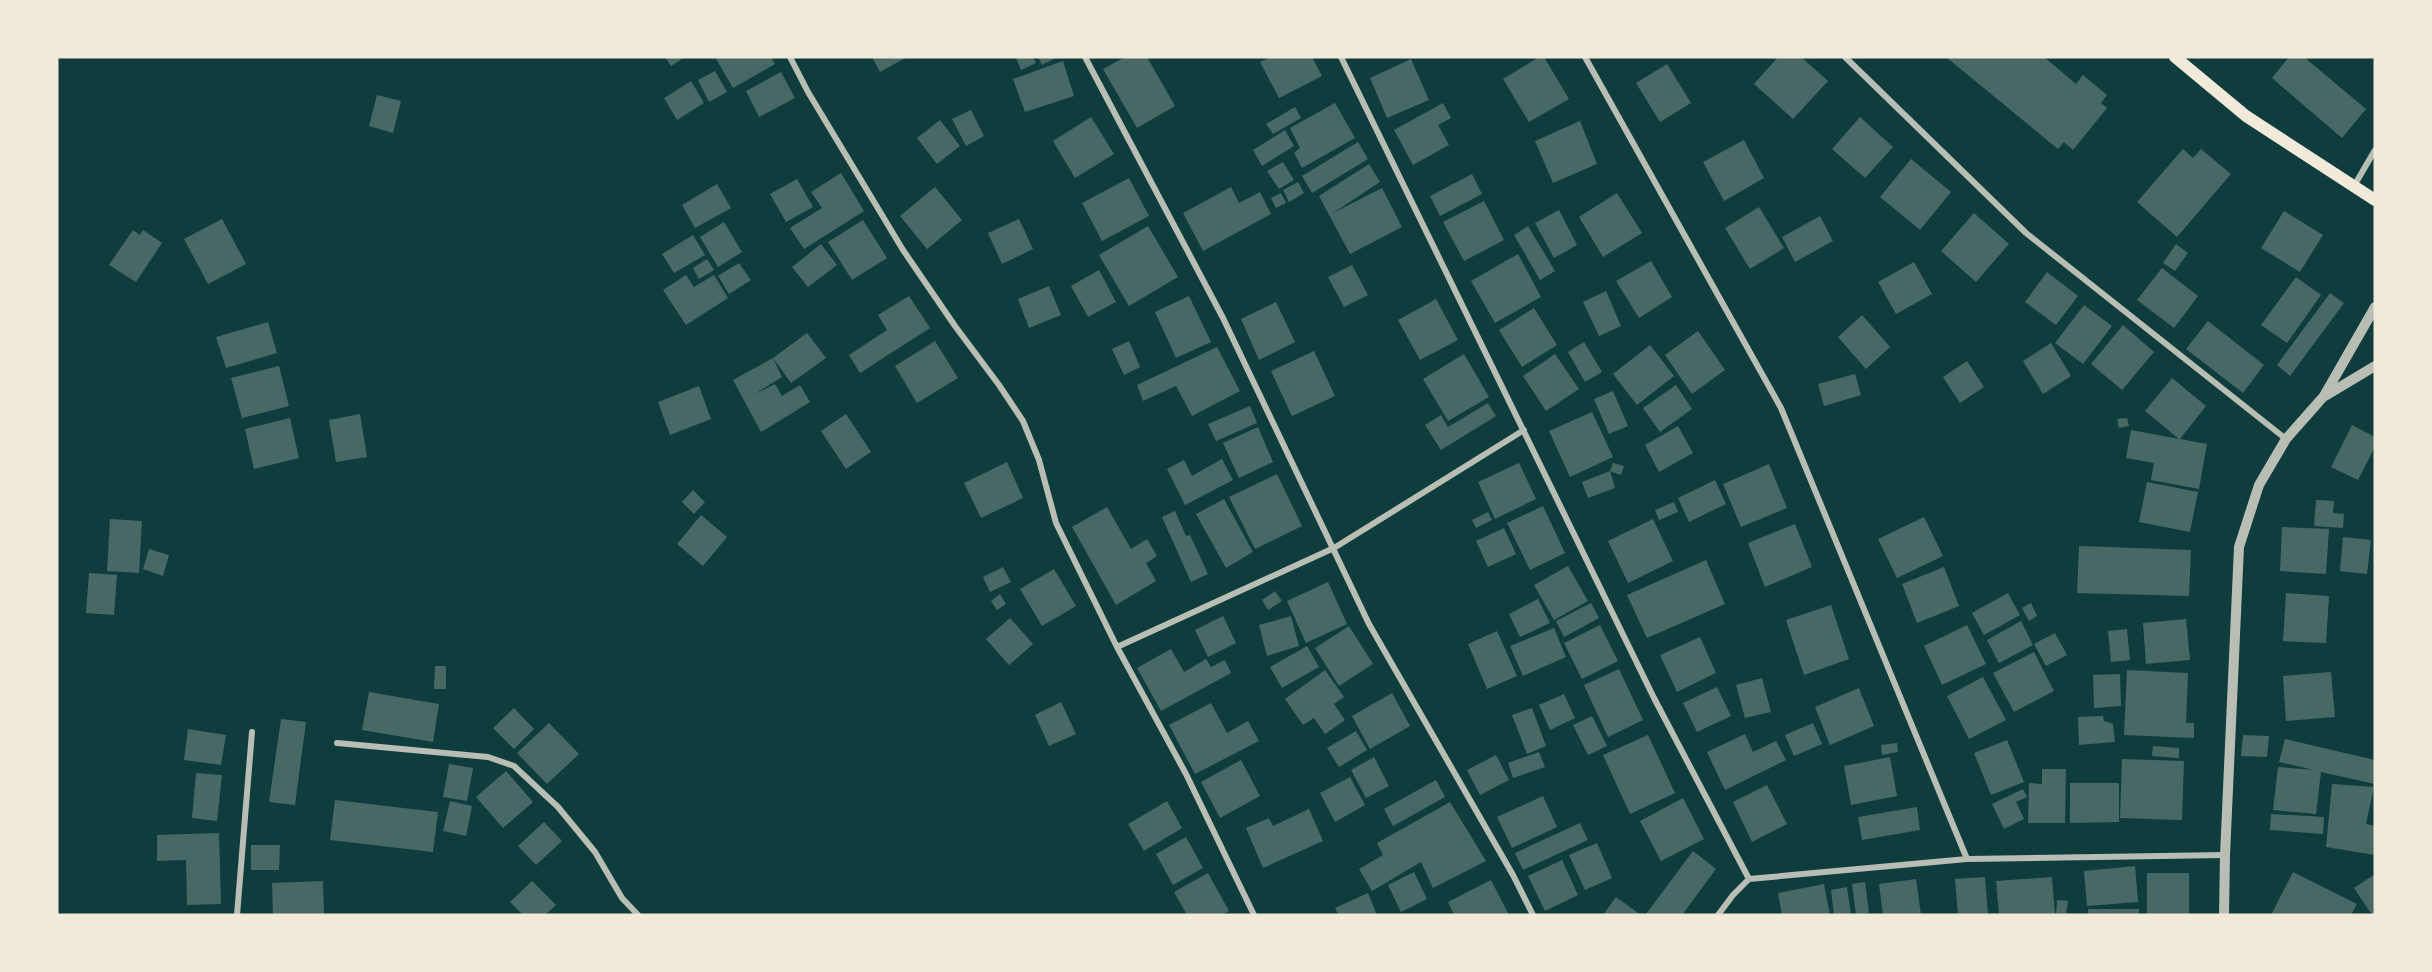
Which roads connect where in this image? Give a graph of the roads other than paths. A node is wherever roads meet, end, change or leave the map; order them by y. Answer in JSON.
{"nodes":[{"id":1,"x":790,"y":57,"type":"edge"},
{"id":2,"x":1085,"y":57,"type":"edge"},
{"id":3,"x":1341,"y":57,"type":"edge"},
{"id":4,"x":1585,"y":57,"type":"edge"},
{"id":5,"x":1845,"y":57,"type":"edge"},
{"id":6,"x":2175,"y":57,"type":"edge"},
{"id":7,"x":2375,"y":150,"type":"edge"},
{"id":8,"x":2353,"y":187,"type":"junction"},
{"id":9,"x":2375,"y":200,"type":"edge"},
{"id":10,"x":2375,"y":307,"type":"edge"},
{"id":11,"x":2375,"y":366,"type":"edge"},
{"id":12,"x":2324,"y":396,"type":"junction"},
{"id":13,"x":1524,"y":430,"type":"junction"},
{"id":14,"x":2286,"y":439,"type":"junction"},
{"id":15,"x":1334,"y":548,"type":"junction"},
{"id":16,"x":1117,"y":647,"type":"junction"},
{"id":17,"x":252,"y":732,"type":"dead end"},
{"id":18,"x":337,"y":743,"type":"dead end"},
{"id":19,"x":2225,"y":855,"type":"junction"},
{"id":20,"x":1966,"y":859,"type":"junction"},
{"id":21,"x":1749,"y":879,"type":"junction"},
{"id":22,"x":237,"y":915,"type":"edge"},
{"id":23,"x":638,"y":915,"type":"edge"},
{"id":24,"x":1254,"y":915,"type":"edge"},
{"id":25,"x":1533,"y":915,"type":"edge"},
{"id":26,"x":1718,"y":915,"type":"edge"},
{"id":27,"x":2224,"y":915,"type":"edge"}],
"edges":[{"from":1,"to":16,"type":"street"},
{"from":2,"to":15,"type":"street"},
{"from":3,"to":13,"type":"street"},
{"from":4,"to":20,"type":"street"},
{"from":5,"to":14,"type":"street"},
{"from":6,"to":8,"type":"main road"},
{"from":7,"to":8,"type":"street"},
{"from":8,"to":9,"type":"main road"},
{"from":10,"to":12,"type":"street"},
{"from":11,"to":12,"type":"street"},
{"from":12,"to":14,"type":"street"},
{"from":13,"to":15,"type":"street"},
{"from":13,"to":21,"type":"street"},
{"from":14,"to":19,"type":"street"},
{"from":15,"to":16,"type":"street"},
{"from":15,"to":25,"type":"street"},
{"from":16,"to":24,"type":"street"},
{"from":17,"to":22,"type":"street"},
{"from":18,"to":23,"type":"street"},
{"from":19,"to":20,"type":"street"},
{"from":19,"to":27,"type":"street"},
{"from":20,"to":21,"type":"street"},
{"from":21,"to":26,"type":"street"}]}
